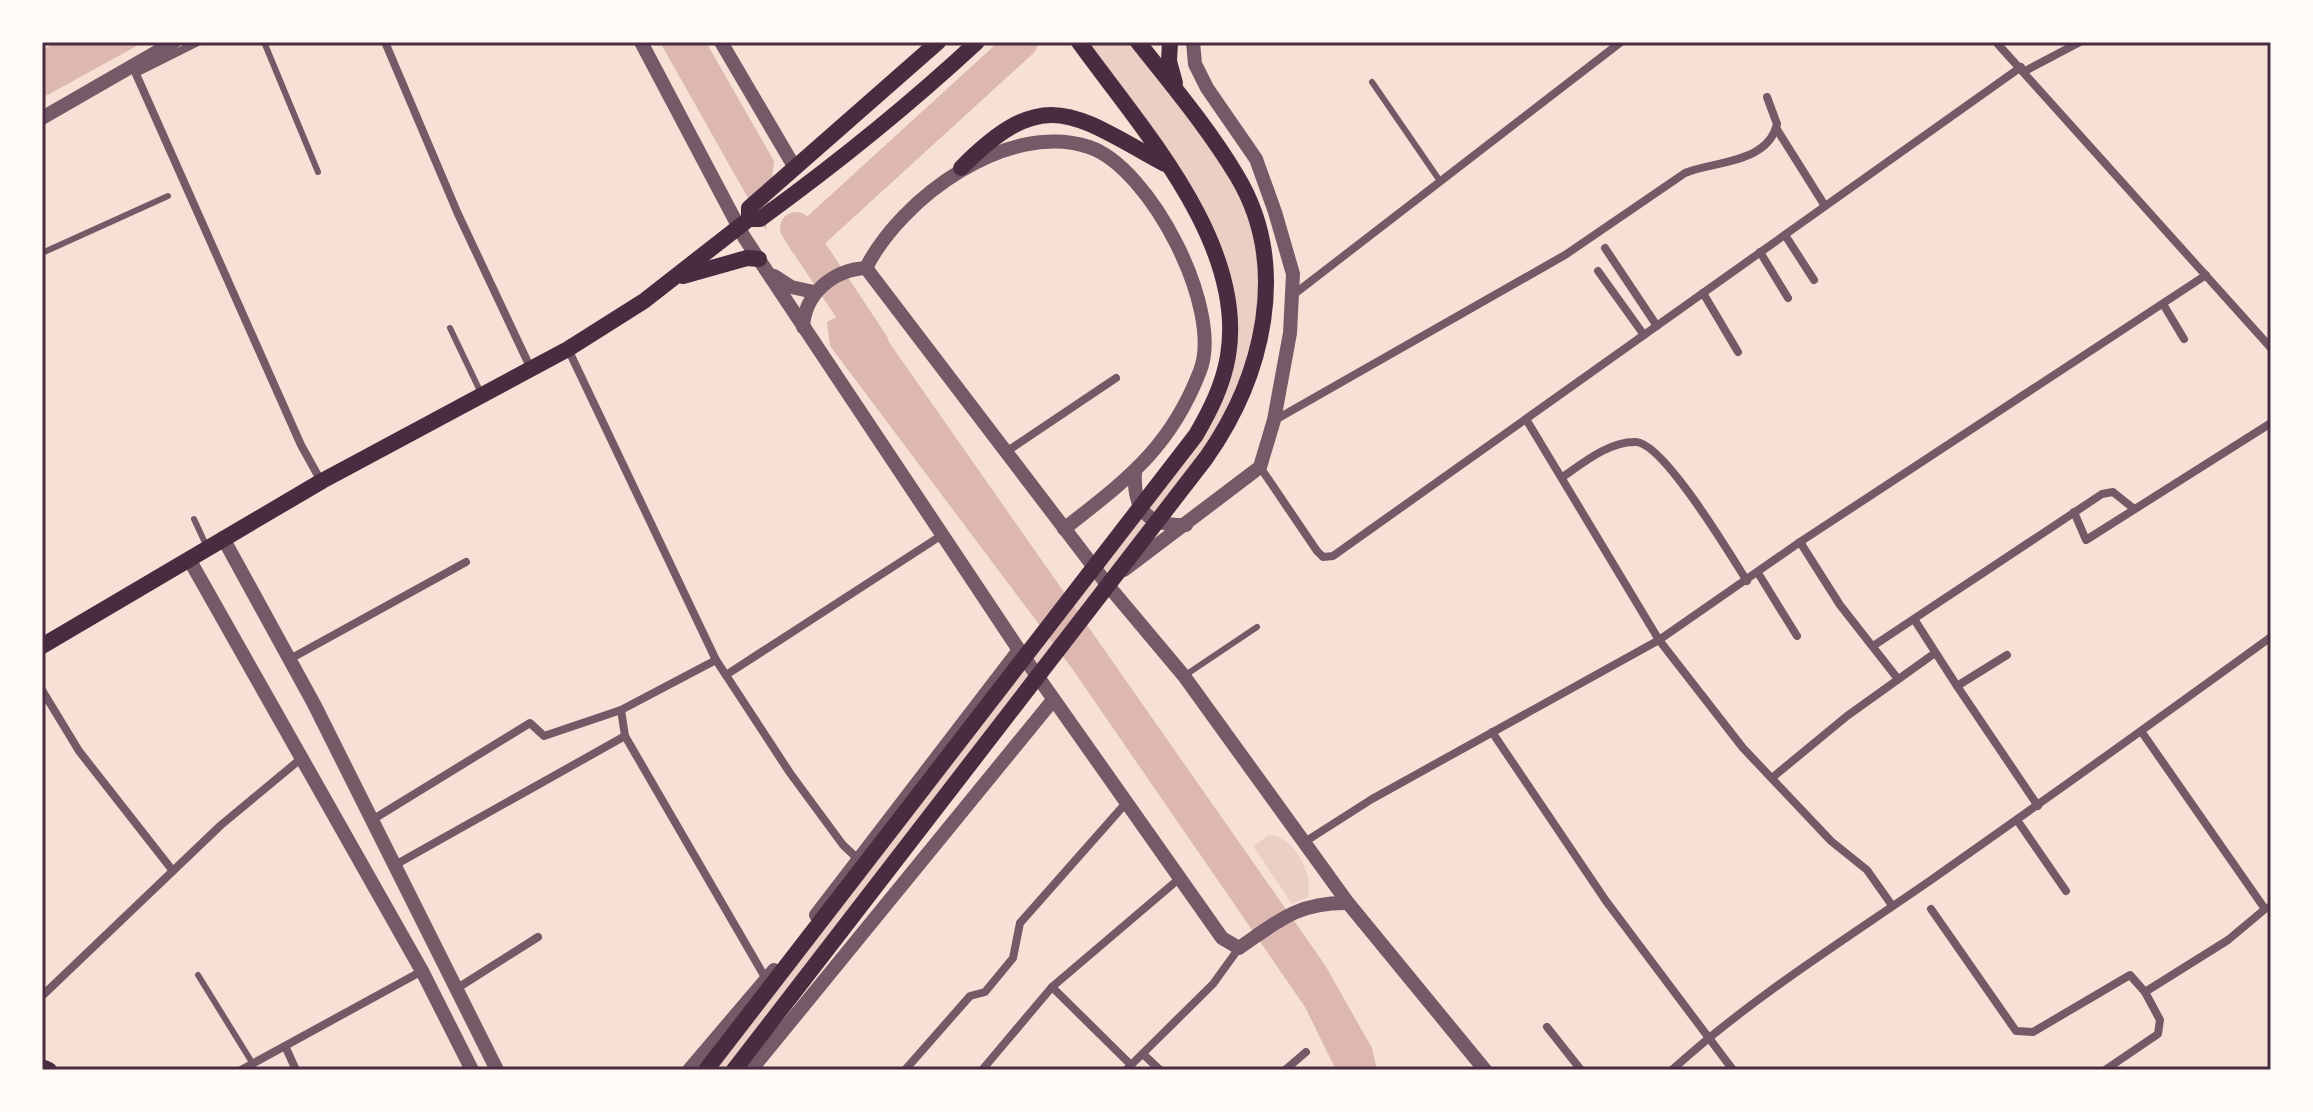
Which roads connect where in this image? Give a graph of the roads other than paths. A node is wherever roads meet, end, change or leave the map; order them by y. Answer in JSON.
{"nodes":[{"id":1,"x":174,"y":42,"type":"edge"},
{"id":2,"x":198,"y":42,"type":"edge"},
{"id":3,"x":264,"y":42,"type":"edge"},
{"id":4,"x":385,"y":42,"type":"edge"},
{"id":5,"x":641,"y":42,"type":"edge"},
{"id":6,"x":721,"y":42,"type":"edge"},
{"id":7,"x":938,"y":42,"type":"edge"},
{"id":8,"x":977,"y":42,"type":"edge"},
{"id":9,"x":1138,"y":42,"type":"edge"},
{"id":10,"x":1170,"y":42,"type":"edge"},
{"id":11,"x":1193,"y":42,"type":"edge"},
{"id":12,"x":1621,"y":42,"type":"edge"},
{"id":13,"x":2080,"y":42,"type":"edge"},
{"id":14,"x":1080,"y":43,"type":"edge"},
{"id":15,"x":2001,"y":43,"type":"edge"},
{"id":16,"x":134,"y":69,"type":"junction"},
{"id":17,"x":2023,"y":69,"type":"junction"},
{"id":18,"x":1372,"y":82,"type":"dead end"},
{"id":19,"x":1178,"y":94,"type":"junction"},
{"id":20,"x":1767,"y":97,"type":"dead end"},
{"id":21,"x":42,"y":118,"type":"edge"},
{"id":22,"x":1776,"y":128,"type":"junction"},
{"id":23,"x":961,"y":168,"type":"junction"},
{"id":24,"x":1171,"y":168,"type":"junction"},
{"id":25,"x":793,"y":170,"type":"junction"},
{"id":26,"x":318,"y":172,"type":"dead end"},
{"id":27,"x":1440,"y":181,"type":"junction"},
{"id":28,"x":168,"y":196,"type":"dead end"},
{"id":29,"x":1825,"y":206,"type":"junction"},
{"id":30,"x":749,"y":218,"type":"junction"},
{"id":31,"x":1785,"y":235,"type":"junction"},
{"id":32,"x":1605,"y":248,"type":"dead end"},
{"id":33,"x":1760,"y":252,"type":"junction"},
{"id":34,"x":42,"y":253,"type":"edge"},
{"id":35,"x":759,"y":259,"type":"junction"},
{"id":36,"x":866,"y":268,"type":"junction"},
{"id":37,"x":1598,"y":271,"type":"dead end"},
{"id":38,"x":772,"y":275,"type":"junction"},
{"id":39,"x":2206,"y":275,"type":"junction"},
{"id":40,"x":674,"y":279,"type":"junction"},
{"id":41,"x":1814,"y":280,"type":"dead end"},
{"id":42,"x":816,"y":290,"type":"junction"},
{"id":43,"x":1703,"y":293,"type":"junction"},
{"id":44,"x":1292,"y":295,"type":"junction"},
{"id":45,"x":1788,"y":298,"type":"dead end"},
{"id":46,"x":2163,"y":304,"type":"junction"},
{"id":47,"x":1657,"y":326,"type":"junction"},
{"id":48,"x":803,"y":327,"type":"junction"},
{"id":49,"x":450,"y":328,"type":"dead end"},
{"id":50,"x":1644,"y":335,"type":"junction"},
{"id":51,"x":2184,"y":339,"type":"dead end"},
{"id":52,"x":2271,"y":348,"type":"edge"},
{"id":53,"x":568,"y":349,"type":"junction"},
{"id":54,"x":1738,"y":352,"type":"dead end"},
{"id":55,"x":531,"y":369,"type":"junction"},
{"id":56,"x":1116,"y":378,"type":"dead end"},
{"id":57,"x":482,"y":395,"type":"junction"},
{"id":58,"x":1526,"y":419,"type":"junction"},
{"id":59,"x":1274,"y":420,"type":"junction"},
{"id":60,"x":2271,"y":423,"type":"edge"},
{"id":61,"x":1006,"y":452,"type":"junction"},
{"id":62,"x":1260,"y":467,"type":"junction"},
{"id":63,"x":1135,"y":473,"type":"junction"},
{"id":64,"x":1564,"y":476,"type":"junction"},
{"id":65,"x":322,"y":481,"type":"junction"},
{"id":66,"x":2133,"y":508,"type":"junction"},
{"id":67,"x":2074,"y":512,"type":"junction"},
{"id":68,"x":194,"y":519,"type":"dead end"},
{"id":69,"x":1187,"y":525,"type":"junction"},
{"id":70,"x":1064,"y":529,"type":"junction"},
{"id":71,"x":942,"y":535,"type":"junction"},
{"id":72,"x":223,"y":538,"type":"junction"},
{"id":73,"x":1800,"y":542,"type":"junction"},
{"id":74,"x":207,"y":547,"type":"junction"},
{"id":75,"x":189,"y":559,"type":"junction"},
{"id":76,"x":466,"y":562,"type":"dead end"},
{"id":77,"x":1758,"y":573,"type":"junction"},
{"id":78,"x":1747,"y":581,"type":"junction"},
{"id":79,"x":1106,"y":583,"type":"junction"},
{"id":80,"x":1914,"y":619,"type":"junction"},
{"id":81,"x":1257,"y":627,"type":"dead end"},
{"id":82,"x":1797,"y":636,"type":"dead end"},
{"id":83,"x":2271,"y":637,"type":"edge"},
{"id":84,"x":1659,"y":640,"type":"junction"},
{"id":85,"x":42,"y":646,"type":"edge"},
{"id":86,"x":1873,"y":646,"type":"junction"},
{"id":87,"x":1019,"y":650,"type":"junction"},
{"id":88,"x":1935,"y":653,"type":"junction"},
{"id":89,"x":2007,"y":655,"type":"dead end"},
{"id":90,"x":290,"y":659,"type":"junction"},
{"id":91,"x":716,"y":660,"type":"junction"},
{"id":92,"x":726,"y":675,"type":"junction"},
{"id":93,"x":1184,"y":676,"type":"junction"},
{"id":94,"x":1898,"y":679,"type":"junction"},
{"id":95,"x":1957,"y":686,"type":"junction"},
{"id":96,"x":42,"y":690,"type":"edge"},
{"id":97,"x":1053,"y":700,"type":"junction"},
{"id":98,"x":621,"y":710,"type":"junction"},
{"id":99,"x":2141,"y":731,"type":"junction"},
{"id":100,"x":1492,"y":732,"type":"junction"},
{"id":101,"x":625,"y":736,"type":"junction"},
{"id":102,"x":303,"y":757,"type":"junction"},
{"id":103,"x":1773,"y":777,"type":"junction"},
{"id":104,"x":1126,"y":803,"type":"junction"},
{"id":105,"x":2038,"y":806,"type":"junction"},
{"id":106,"x":372,"y":820,"type":"junction"},
{"id":107,"x":2017,"y":820,"type":"junction"},
{"id":108,"x":1302,"y":844,"type":"junction"},
{"id":109,"x":858,"y":859,"type":"junction"},
{"id":110,"x":395,"y":865,"type":"junction"},
{"id":111,"x":173,"y":871,"type":"junction"},
{"id":112,"x":1180,"y":878,"type":"junction"},
{"id":113,"x":1917,"y":889,"type":"junction"},
{"id":114,"x":2066,"y":891,"type":"dead end"},
{"id":115,"x":1923,"y":899,"type":"dead end"},
{"id":116,"x":1348,"y":903,"type":"junction"},
{"id":117,"x":1891,"y":904,"type":"junction"},
{"id":118,"x":2268,"y":907,"type":"edge"},
{"id":119,"x":1931,"y":909,"type":"dead end"},
{"id":120,"x":538,"y":937,"type":"dead end"},
{"id":121,"x":1245,"y":944,"type":"junction"},
{"id":122,"x":422,"y":971,"type":"junction"},
{"id":123,"x":198,"y":975,"type":"dead end"},
{"id":124,"x":766,"y":979,"type":"junction"},
{"id":125,"x":1052,"y":987,"type":"junction"},
{"id":126,"x":456,"y":989,"type":"junction"},
{"id":127,"x":2145,"y":992,"type":"junction"},
{"id":128,"x":42,"y":996,"type":"edge"},
{"id":129,"x":1547,"y":1027,"type":"dead end"},
{"id":130,"x":1707,"y":1039,"type":"junction"},
{"id":131,"x":286,"y":1048,"type":"junction"},
{"id":132,"x":1306,"y":1052,"type":"dead end"},
{"id":133,"x":1143,"y":1054,"type":"junction"},
{"id":134,"x":253,"y":1064,"type":"junction"},
{"id":135,"x":42,"y":1067,"type":"edge"},
{"id":136,"x":1129,"y":1068,"type":"edge"},
{"id":137,"x":49,"y":1070,"type":"edge"},
{"id":138,"x":241,"y":1070,"type":"edge"},
{"id":139,"x":296,"y":1070,"type":"edge"},
{"id":140,"x":472,"y":1070,"type":"edge"},
{"id":141,"x":497,"y":1070,"type":"edge"},
{"id":142,"x":689,"y":1070,"type":"edge"},
{"id":143,"x":706,"y":1070,"type":"edge"},
{"id":144,"x":734,"y":1070,"type":"edge"},
{"id":145,"x":751,"y":1070,"type":"edge"},
{"id":146,"x":905,"y":1070,"type":"edge"},
{"id":147,"x":982,"y":1070,"type":"edge"},
{"id":148,"x":1160,"y":1070,"type":"edge"},
{"id":149,"x":1285,"y":1070,"type":"edge"},
{"id":150,"x":1485,"y":1070,"type":"edge"},
{"id":151,"x":1581,"y":1070,"type":"edge"},
{"id":152,"x":1672,"y":1070,"type":"edge"},
{"id":153,"x":1733,"y":1070,"type":"edge"},
{"id":154,"x":2105,"y":1070,"type":"edge"}],
"edges":[{"from":1,"to":16,"type":"street"},
{"from":2,"to":16,"type":"street"},
{"from":3,"to":26,"type":"lane"},
{"from":4,"to":55,"type":"street"},
{"from":5,"to":30,"type":"street"},
{"from":6,"to":25,"type":"street"},
{"from":7,"to":25,"type":"main road"},
{"from":8,"to":30,"type":"main road"},
{"from":9,"to":19,"type":"main road"},
{"from":10,"to":19,"type":"main road"},
{"from":11,"to":44,"type":"street"},
{"from":12,"to":27,"type":"street"},
{"from":13,"to":17,"type":"street"},
{"from":14,"to":24,"type":"main road"},
{"from":15,"to":17,"type":"street"},
{"from":16,"to":21,"type":"street"},
{"from":16,"to":65,"type":"street"},
{"from":17,"to":29,"type":"street"},
{"from":17,"to":39,"type":"street"},
{"from":18,"to":27,"type":"lane"},
{"from":19,"to":144,"type":"main road"},
{"from":20,"to":22,"type":"street"},
{"from":22,"to":29,"type":"street"},
{"from":22,"to":59,"type":"street"},
{"from":23,"to":24,"type":"main road"},
{"from":23,"to":36,"type":"street"},
{"from":23,"to":63,"type":"street"},
{"from":24,"to":143,"type":"main road"},
{"from":25,"to":30,"type":"main road"},
{"from":27,"to":44,"type":"street"},
{"from":28,"to":34,"type":"lane"},
{"from":29,"to":31,"type":"street"},
{"from":30,"to":35,"type":"street"},
{"from":30,"to":40,"type":"main road"},
{"from":31,"to":33,"type":"street"},
{"from":31,"to":41,"type":"street"},
{"from":32,"to":47,"type":"street"},
{"from":33,"to":43,"type":"street"},
{"from":33,"to":45,"type":"street"},
{"from":35,"to":38,"type":"street"},
{"from":35,"to":40,"type":"main road"},
{"from":36,"to":42,"type":"street"},
{"from":36,"to":61,"type":"street"},
{"from":37,"to":50,"type":"street"},
{"from":38,"to":42,"type":"street"},
{"from":38,"to":48,"type":"street"},
{"from":39,"to":46,"type":"street"},
{"from":39,"to":52,"type":"street"},
{"from":40,"to":53,"type":"main road"},
{"from":42,"to":48,"type":"street"},
{"from":43,"to":47,"type":"street"},
{"from":43,"to":54,"type":"street"},
{"from":44,"to":59,"type":"street"},
{"from":46,"to":51,"type":"street"},
{"from":46,"to":73,"type":"street"},
{"from":47,"to":50,"type":"street"},
{"from":48,"to":71,"type":"street"},
{"from":49,"to":57,"type":"lane"},
{"from":50,"to":58,"type":"street"},
{"from":53,"to":55,"type":"main road"},
{"from":53,"to":91,"type":"street"},
{"from":55,"to":57,"type":"main road"},
{"from":56,"to":61,"type":"street"},
{"from":57,"to":65,"type":"main road"},
{"from":58,"to":62,"type":"street"},
{"from":58,"to":64,"type":"street"},
{"from":59,"to":62,"type":"street"},
{"from":60,"to":66,"type":"street"},
{"from":61,"to":70,"type":"street"},
{"from":62,"to":69,"type":"street"},
{"from":63,"to":69,"type":"street"},
{"from":63,"to":70,"type":"street"},
{"from":64,"to":78,"type":"street"},
{"from":64,"to":84,"type":"street"},
{"from":65,"to":72,"type":"main road"},
{"from":66,"to":67,"type":"street"},
{"from":66,"to":67,"type":"street"},
{"from":67,"to":80,"type":"street"},
{"from":68,"to":74,"type":"lane"},
{"from":69,"to":79,"type":"street"},
{"from":70,"to":79,"type":"street"},
{"from":71,"to":87,"type":"street"},
{"from":71,"to":92,"type":"street"},
{"from":72,"to":74,"type":"main road"},
{"from":72,"to":90,"type":"street"},
{"from":73,"to":77,"type":"street"},
{"from":73,"to":86,"type":"street"},
{"from":74,"to":75,"type":"main road"},
{"from":75,"to":85,"type":"main road"},
{"from":75,"to":102,"type":"street"},
{"from":76,"to":90,"type":"street"},
{"from":77,"to":78,"type":"street"},
{"from":77,"to":82,"type":"street"},
{"from":78,"to":84,"type":"street"},
{"from":79,"to":93,"type":"street"},
{"from":80,"to":86,"type":"street"},
{"from":80,"to":88,"type":"street"},
{"from":81,"to":93,"type":"lane"},
{"from":83,"to":99,"type":"street"},
{"from":84,"to":100,"type":"street"},
{"from":84,"to":103,"type":"street"},
{"from":86,"to":94,"type":"street"},
{"from":87,"to":97,"type":"street"},
{"from":87,"to":109,"type":"street"},
{"from":88,"to":94,"type":"street"},
{"from":88,"to":95,"type":"street"},
{"from":89,"to":95,"type":"street"},
{"from":90,"to":106,"type":"street"},
{"from":91,"to":92,"type":"street"},
{"from":91,"to":98,"type":"street"},
{"from":92,"to":109,"type":"street"},
{"from":93,"to":108,"type":"street"},
{"from":94,"to":103,"type":"street"},
{"from":95,"to":105,"type":"street"},
{"from":96,"to":111,"type":"street"},
{"from":97,"to":104,"type":"street"},
{"from":97,"to":145,"type":"street"},
{"from":98,"to":101,"type":"street"},
{"from":98,"to":106,"type":"street"},
{"from":99,"to":105,"type":"street"},
{"from":99,"to":118,"type":"street"},
{"from":100,"to":108,"type":"street"},
{"from":100,"to":130,"type":"street"},
{"from":101,"to":110,"type":"street"},
{"from":101,"to":124,"type":"street"},
{"from":102,"to":111,"type":"street"},
{"from":102,"to":122,"type":"street"},
{"from":103,"to":117,"type":"street"},
{"from":104,"to":112,"type":"street"},
{"from":104,"to":146,"type":"street"},
{"from":105,"to":107,"type":"street"},
{"from":106,"to":110,"type":"street"},
{"from":107,"to":113,"type":"street"},
{"from":107,"to":114,"type":"street"},
{"from":108,"to":116,"type":"street"},
{"from":109,"to":124,"type":"street"},
{"from":110,"to":126,"type":"street"},
{"from":111,"to":128,"type":"street"},
{"from":112,"to":121,"type":"street"},
{"from":112,"to":125,"type":"street"},
{"from":113,"to":115,"type":"street"},
{"from":113,"to":117,"type":"street"},
{"from":116,"to":121,"type":"street"},
{"from":116,"to":150,"type":"street"},
{"from":117,"to":130,"type":"street"},
{"from":118,"to":127,"type":"street"},
{"from":119,"to":127,"type":"street"},
{"from":120,"to":126,"type":"street"},
{"from":121,"to":133,"type":"street"},
{"from":122,"to":131,"type":"street"},
{"from":122,"to":140,"type":"street"},
{"from":123,"to":134,"type":"lane"},
{"from":124,"to":142,"type":"street"},
{"from":125,"to":136,"type":"street"},
{"from":125,"to":147,"type":"street"},
{"from":126,"to":141,"type":"street"},
{"from":127,"to":154,"type":"street"},
{"from":129,"to":151,"type":"street"},
{"from":130,"to":152,"type":"street"},
{"from":130,"to":153,"type":"street"},
{"from":131,"to":134,"type":"street"},
{"from":131,"to":139,"type":"street"},
{"from":132,"to":149,"type":"street"},
{"from":133,"to":136,"type":"street"},
{"from":133,"to":148,"type":"street"},
{"from":134,"to":138,"type":"street"},
{"from":135,"to":137,"type":"main road"}]}
